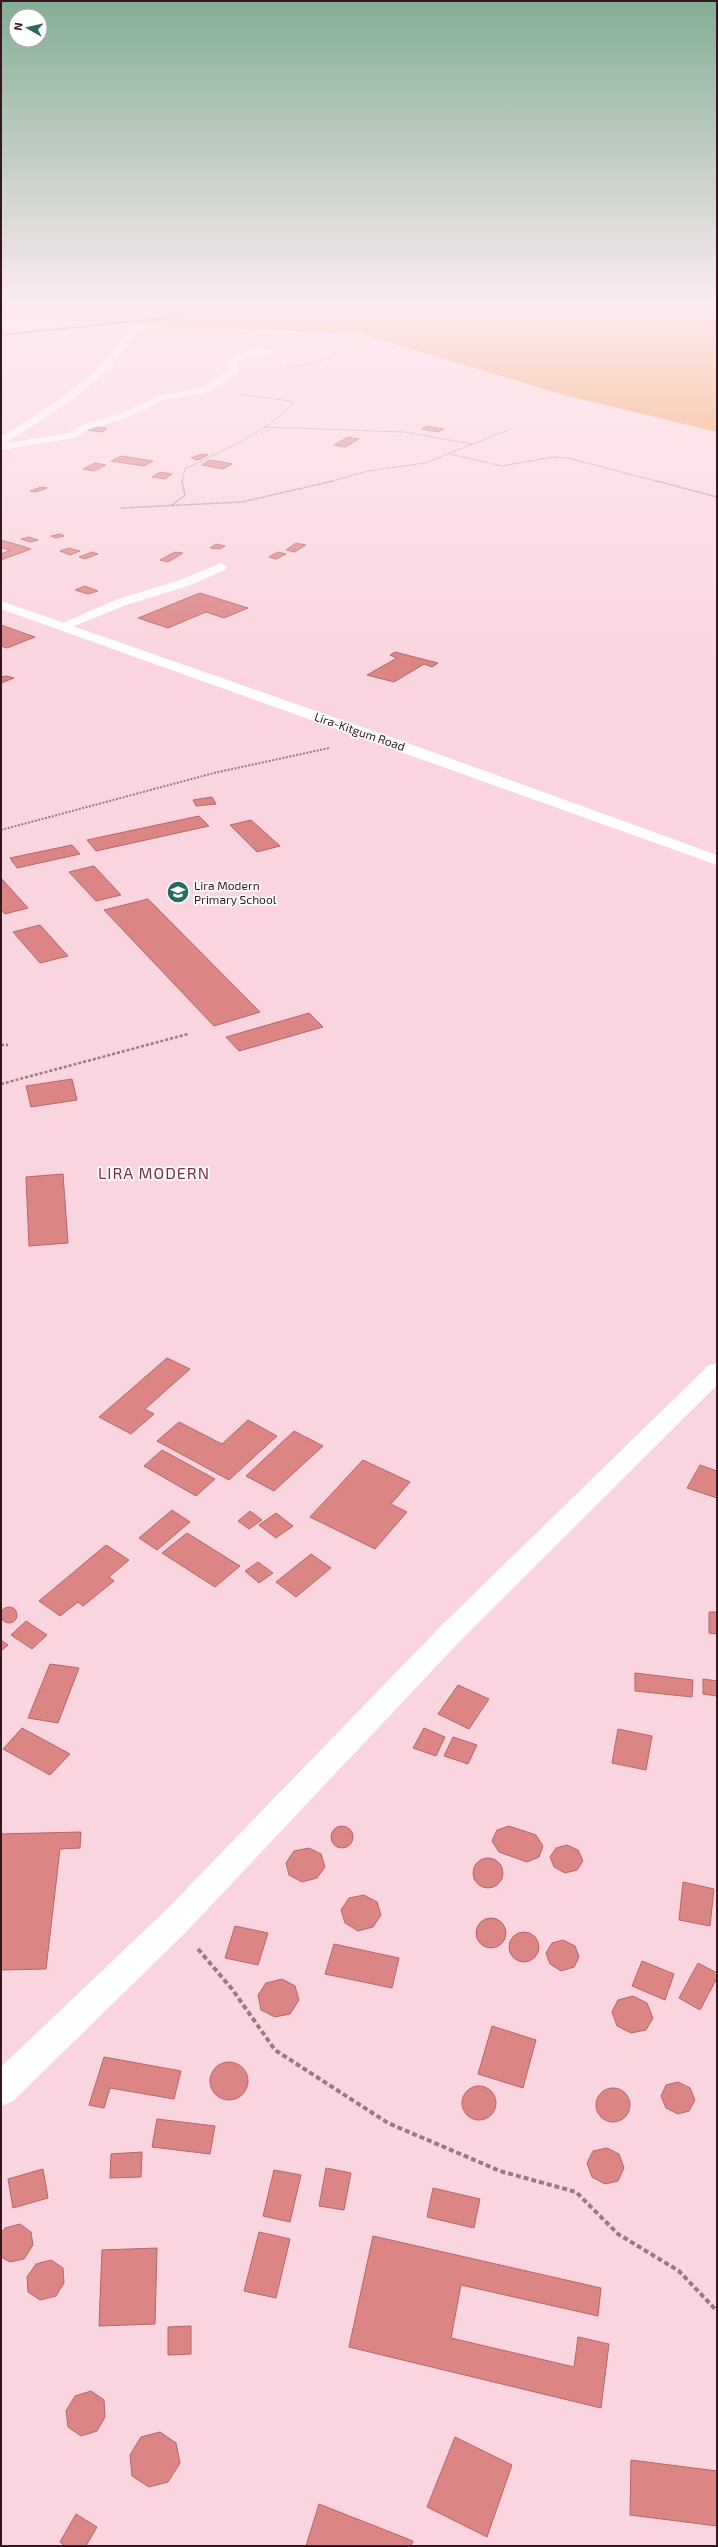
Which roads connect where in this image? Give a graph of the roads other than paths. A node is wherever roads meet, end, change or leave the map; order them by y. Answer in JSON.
{"nodes":[{"id":1,"x":29,"y":425,"type":"edge"},
{"id":2,"x":93,"y":425,"type":"edge"},
{"id":3,"x":1,"y":441,"type":"edge"},
{"id":4,"x":1,"y":447,"type":"edge"},
{"id":5,"x":221,"y":567,"type":"dead end"},
{"id":6,"x":1,"y":605,"type":"edge"},
{"id":7,"x":62,"y":626,"type":"junction"},
{"id":8,"x":717,"y":860,"type":"edge"},
{"id":9,"x":717,"y":1371,"type":"edge"},
{"id":10,"x":1,"y":2090,"type":"edge"}],
"edges":[{"from":1,"to":3,"type":"street"},
{"from":2,"to":4,"type":"street"},
{"from":5,"to":7,"type":"street"},
{"from":6,"to":7,"type":"street","name":"Lira-Kitgum Road"},
{"from":7,"to":8,"type":"street","name":"Lira-Kitgum Road"},
{"from":9,"to":10,"type":"street"}]}
